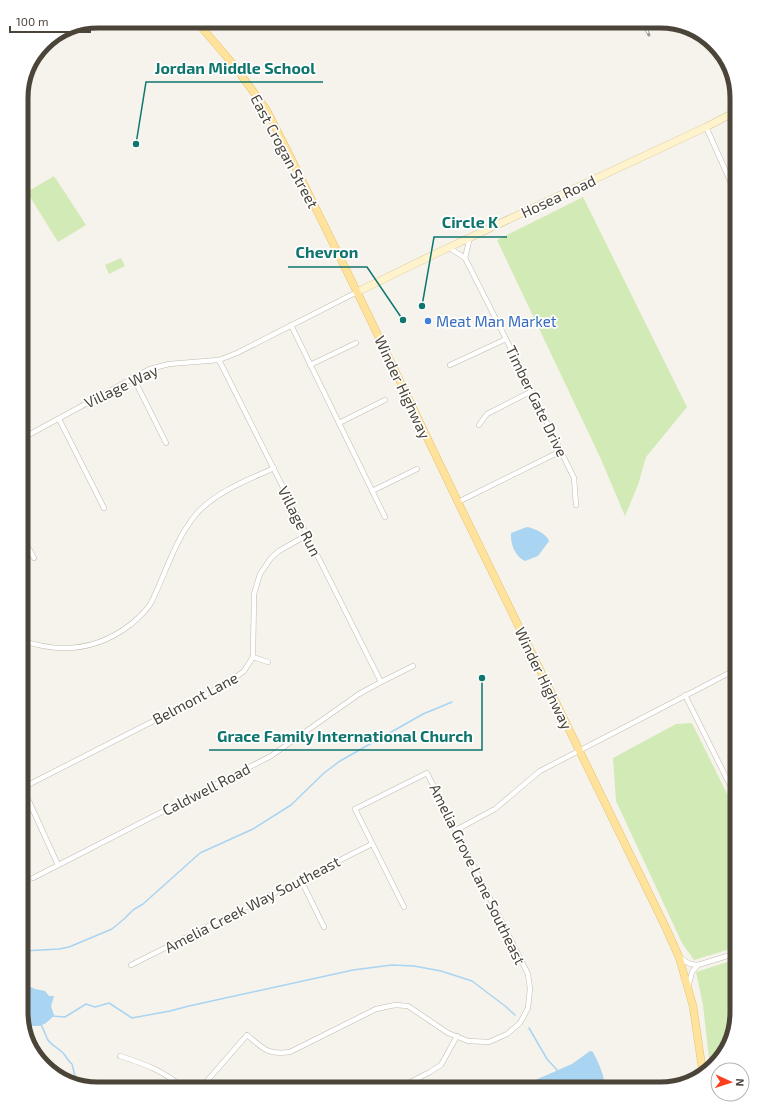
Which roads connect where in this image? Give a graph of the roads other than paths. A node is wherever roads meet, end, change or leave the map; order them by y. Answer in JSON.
{"nodes":[{"id":1,"x":202,"y":28,"type":"edge"},
{"id":2,"x":730,"y":115,"type":"edge"},
{"id":3,"x":706,"y":127,"type":"junction"},
{"id":4,"x":730,"y":180,"type":"edge"},
{"id":5,"x":470,"y":237,"type":"junction"},
{"id":6,"x":448,"y":247,"type":"junction"},
{"id":7,"x":465,"y":258,"type":"junction"},
{"id":8,"x":357,"y":292,"type":"junction"},
{"id":9,"x":291,"y":325,"type":"junction"},
{"id":10,"x":506,"y":339,"type":"junction"},
{"id":11,"x":356,"y":343,"type":"dead end"},
{"id":12,"x":219,"y":360,"type":"junction"},
{"id":13,"x":310,"y":365,"type":"junction"},
{"id":14,"x":450,"y":365,"type":"dead end"},
{"id":15,"x":134,"y":377,"type":"junction"},
{"id":16,"x":532,"y":392,"type":"junction"},
{"id":17,"x":385,"y":400,"type":"dead end"},
{"id":18,"x":59,"y":418,"type":"junction"},
{"id":19,"x":339,"y":423,"type":"junction"},
{"id":20,"x":479,"y":424,"type":"dead end"},
{"id":21,"x":28,"y":435,"type":"edge"},
{"id":22,"x":166,"y":443,"type":"dead end"},
{"id":23,"x":561,"y":451,"type":"junction"},
{"id":24,"x":274,"y":468,"type":"junction"},
{"id":25,"x":417,"y":469,"type":"dead end"},
{"id":26,"x":372,"y":491,"type":"junction"},
{"id":27,"x":458,"y":502,"type":"junction"},
{"id":28,"x":576,"y":504,"type":"dead end"},
{"id":29,"x":104,"y":508,"type":"dead end"},
{"id":30,"x":385,"y":517,"type":"dead end"},
{"id":31,"x":307,"y":535,"type":"junction"},
{"id":32,"x":28,"y":547,"type":"edge"},
{"id":33,"x":34,"y":558,"type":"dead end"},
{"id":34,"x":28,"y":642,"type":"edge"},
{"id":35,"x":253,"y":657,"type":"junction"},
{"id":36,"x":268,"y":662,"type":"dead end"},
{"id":37,"x":413,"y":666,"type":"dead end"},
{"id":38,"x":730,"y":673,"type":"edge"},
{"id":39,"x":381,"y":682,"type":"junction"},
{"id":40,"x":685,"y":696,"type":"junction"},
{"id":41,"x":579,"y":750,"type":"junction"},
{"id":42,"x":28,"y":783,"type":"edge"},
{"id":43,"x":730,"y":785,"type":"edge"},
{"id":44,"x":28,"y":799,"type":"edge"},
{"id":45,"x":456,"y":830,"type":"junction"},
{"id":46,"x":372,"y":844,"type":"junction"},
{"id":47,"x":58,"y":865,"type":"junction"},
{"id":48,"x":33,"y":878,"type":"dead end"},
{"id":49,"x":300,"y":880,"type":"junction"},
{"id":50,"x":404,"y":907,"type":"dead end"},
{"id":51,"x":324,"y":927,"type":"dead end"},
{"id":52,"x":730,"y":955,"type":"edge"},
{"id":53,"x":679,"y":957,"type":"junction"},
{"id":54,"x":131,"y":965,"type":"dead end"},
{"id":55,"x":698,"y":965,"type":"junction"},
{"id":56,"x":689,"y":988,"type":"junction"},
{"id":57,"x":457,"y":1036,"type":"junction"},
{"id":58,"x":120,"y":1056,"type":"dead end"},
{"id":59,"x":702,"y":1068,"type":"edge"},
{"id":60,"x":177,"y":1082,"type":"edge"},
{"id":61,"x":206,"y":1082,"type":"edge"},
{"id":62,"x":411,"y":1082,"type":"edge"}],
"edges":[{"from":1,"to":8,"type":"main road","name":"East Crogan Street"},
{"from":2,"to":3,"type":"street","name":"Hosea Road"},
{"from":3,"to":4,"type":"street"},
{"from":3,"to":5,"type":"street","name":"Hosea Road"},
{"from":5,"to":6,"type":"street","name":"Hosea Road"},
{"from":5,"to":7,"type":"street"},
{"from":6,"to":7,"type":"street"},
{"from":6,"to":8,"type":"street","name":"Hosea Road"},
{"from":7,"to":10,"type":"street","name":"Timber Gate Drive"},
{"from":8,"to":9,"type":"street","name":"Village Way"},
{"from":8,"to":27,"type":"main road","name":"Winder Highway"},
{"from":9,"to":12,"type":"street","name":"Village Way"},
{"from":9,"to":13,"type":"street"},
{"from":10,"to":14,"type":"street"},
{"from":10,"to":16,"type":"street","name":"Timber Gate Drive"},
{"from":11,"to":13,"type":"street"},
{"from":12,"to":15,"type":"street","name":"Village Way"},
{"from":12,"to":24,"type":"street","name":"Village Run"},
{"from":13,"to":19,"type":"street"},
{"from":15,"to":18,"type":"street","name":"Village Way"},
{"from":15,"to":22,"type":"street"},
{"from":16,"to":20,"type":"street"},
{"from":16,"to":23,"type":"street","name":"Timber Gate Drive"},
{"from":17,"to":19,"type":"street"},
{"from":18,"to":21,"type":"street","name":"Village Way"},
{"from":18,"to":29,"type":"street"},
{"from":19,"to":26,"type":"street"},
{"from":23,"to":27,"type":"street"},
{"from":23,"to":28,"type":"street","name":"Timber Gate Drive"},
{"from":24,"to":31,"type":"street","name":"Village Run"},
{"from":24,"to":34,"type":"street"},
{"from":25,"to":26,"type":"street"},
{"from":26,"to":30,"type":"street"},
{"from":27,"to":41,"type":"main road","name":"Winder Highway"},
{"from":31,"to":35,"type":"street"},
{"from":31,"to":39,"type":"street","name":"Village Run"},
{"from":32,"to":33,"type":"street"},
{"from":35,"to":36,"type":"street"},
{"from":35,"to":42,"type":"street","name":"Belmont Lane"},
{"from":37,"to":39,"type":"street","name":"Caldwell Road"},
{"from":38,"to":40,"type":"street"},
{"from":39,"to":47,"type":"street","name":"Caldwell Road"},
{"from":40,"to":41,"type":"street"},
{"from":40,"to":43,"type":"street"},
{"from":41,"to":45,"type":"street"},
{"from":41,"to":53,"type":"main road","name":"Winder Highway"},
{"from":44,"to":47,"type":"street"},
{"from":45,"to":46,"type":"street","name":"Amelia Grove Lane Southeast"},
{"from":45,"to":57,"type":"street","name":"Amelia Grove Lane Southeast"},
{"from":46,"to":49,"type":"street","name":"Amelia Creek Way Southeast"},
{"from":46,"to":50,"type":"street","name":"Amelia Grove Lane Southeast"},
{"from":47,"to":48,"type":"street","name":"Caldwell Road"},
{"from":49,"to":51,"type":"street"},
{"from":49,"to":54,"type":"street","name":"Amelia Creek Way Southeast"},
{"from":52,"to":55,"type":"street"},
{"from":53,"to":55,"type":"street"},
{"from":53,"to":56,"type":"main road","name":"Winder Highway"},
{"from":55,"to":56,"type":"street"},
{"from":56,"to":59,"type":"main road","name":"Winder Highway"},
{"from":57,"to":61,"type":"street","name":"Amelia Grove Lane Southeast"},
{"from":57,"to":62,"type":"street"},
{"from":58,"to":60,"type":"street"}]}
